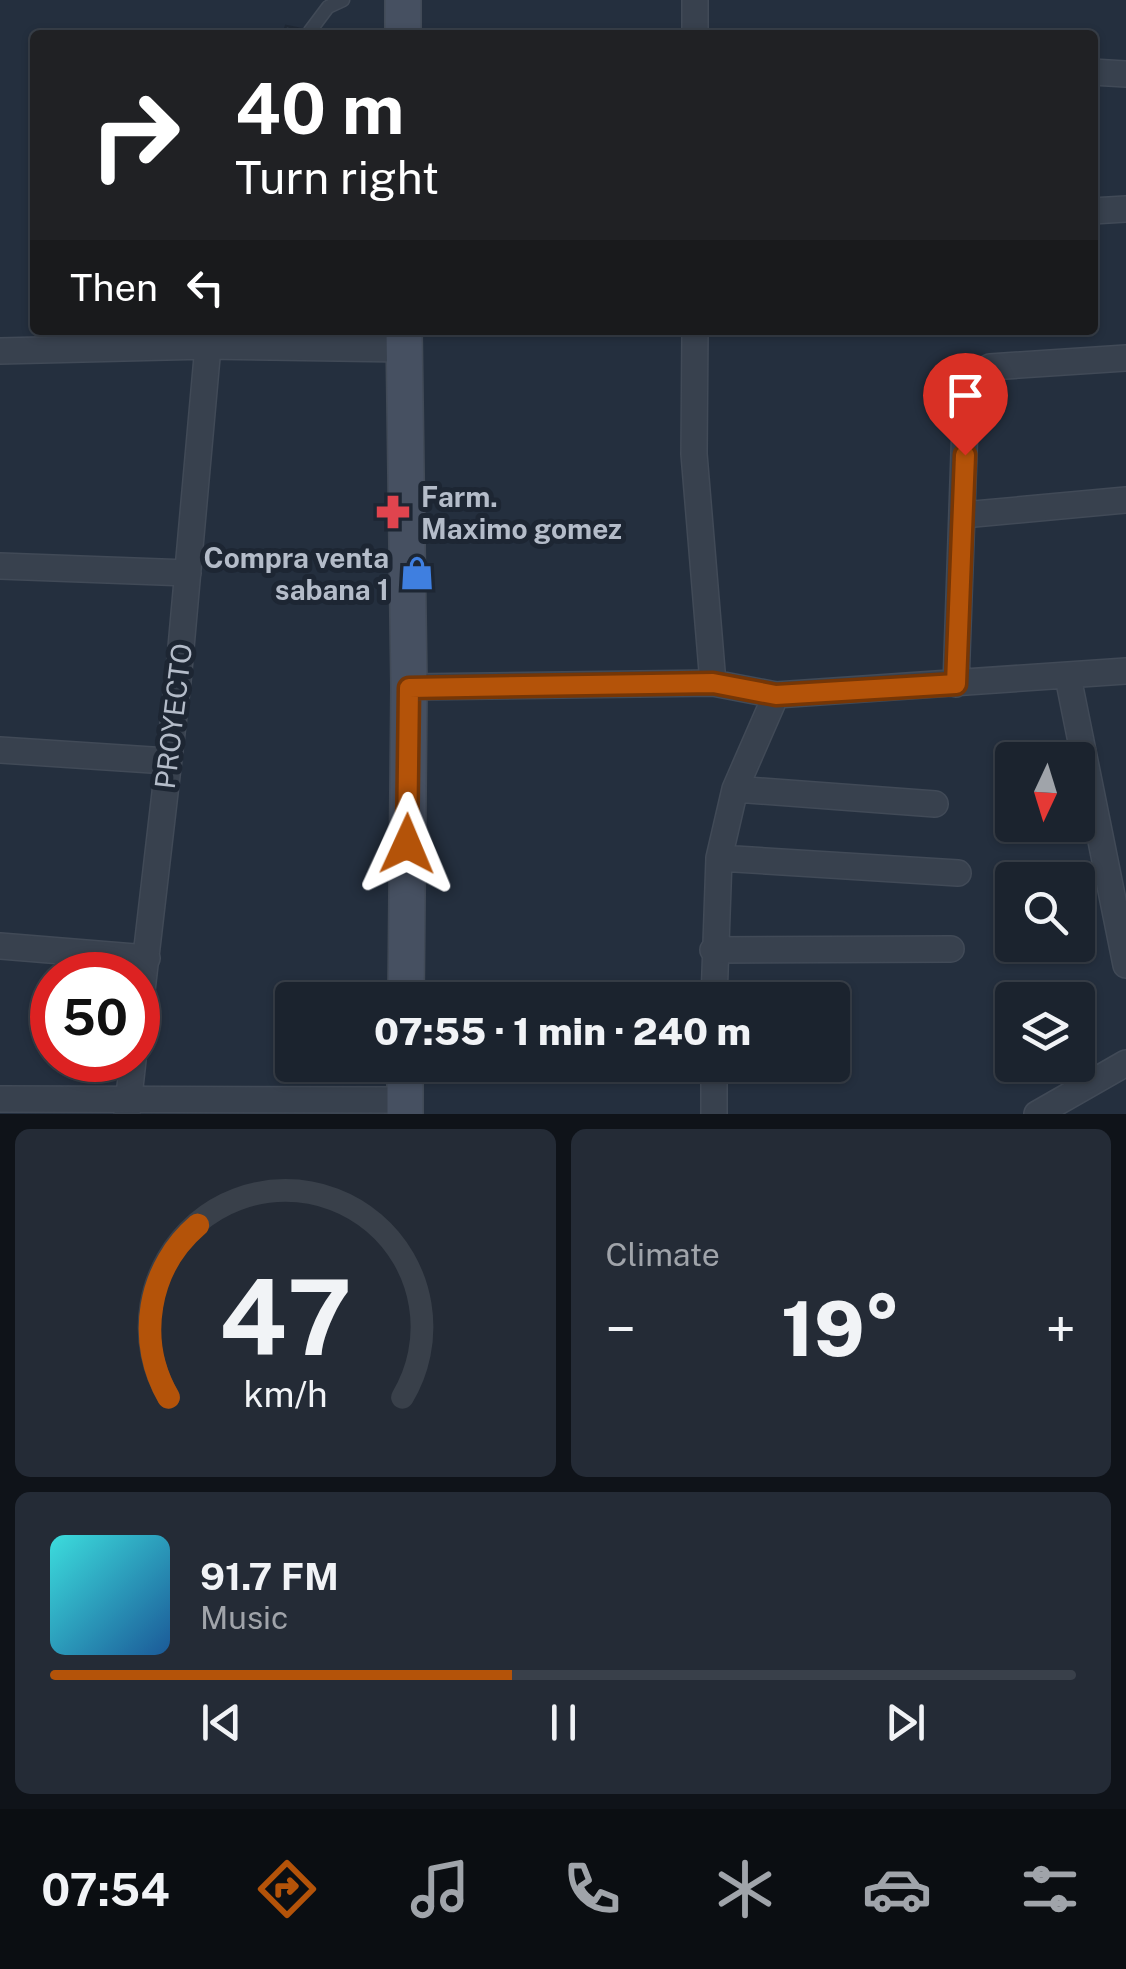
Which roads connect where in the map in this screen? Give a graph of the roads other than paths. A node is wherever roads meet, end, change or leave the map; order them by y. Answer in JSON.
{"nodes":[{"id":1,"x":343,"y":0,"type":"edge"},
{"id":2,"x":402,"y":0,"type":"edge"},
{"id":3,"x":696,"y":0,"type":"edge"},
{"id":4,"x":310,"y":30,"type":"dead end"},
{"id":5,"x":403,"y":30,"type":"edge"},
{"id":6,"x":695,"y":30,"type":"edge"},
{"id":7,"x":1098,"y":72,"type":"edge"},
{"id":8,"x":1126,"y":74,"type":"edge"},
{"id":9,"x":1126,"y":209,"type":"edge"},
{"id":10,"x":1098,"y":210,"type":"edge"},
{"id":11,"x":695,"y":335,"type":"edge"},
{"id":12,"x":404,"y":339,"type":"edge"},
{"id":13,"x":208,"y":346,"type":"junction"},
{"id":14,"x":0,"y":351,"type":"edge"},
{"id":15,"x":1126,"y":358,"type":"edge"},
{"id":16,"x":1126,"y":500,"type":"edge"},
{"id":17,"x":964,"y":515,"type":"junction"},
{"id":18,"x":6,"y":566,"type":"edge"},
{"id":19,"x":188,"y":573,"type":"junction"},
{"id":20,"x":1126,"y":671,"type":"edge"},
{"id":21,"x":1068,"y":677,"type":"junction"},
{"id":22,"x":713,"y":683,"type":"junction"},
{"id":23,"x":956,"y":684,"type":"junction"},
{"id":24,"x":409,"y":688,"type":"junction"},
{"id":25,"x":776,"y":695,"type":"junction"},
{"id":26,"x":0,"y":750,"type":"edge"},
{"id":27,"x":166,"y":761,"type":"junction"},
{"id":28,"x":735,"y":789,"type":"junction"},
{"id":29,"x":935,"y":804,"type":"dead end"},
{"id":30,"x":718,"y":858,"type":"junction"},
{"id":31,"x":958,"y":874,"type":"dead end"},
{"id":32,"x":0,"y":946,"type":"edge"},
{"id":33,"x":951,"y":949,"type":"dead end"},
{"id":34,"x":713,"y":950,"type":"junction"},
{"id":35,"x":74,"y":952,"type":"edge"},
{"id":36,"x":148,"y":952,"type":"edge"},
{"id":37,"x":1126,"y":964,"type":"edge"},
{"id":38,"x":406,"y":982,"type":"edge"},
{"id":39,"x":714,"y":982,"type":"edge"},
{"id":40,"x":1126,"y":1063,"type":"edge"},
{"id":41,"x":130,"y":1082,"type":"edge"},
{"id":42,"x":714,"y":1082,"type":"edge"},
{"id":43,"x":405,"y":1093,"type":"edge"},
{"id":44,"x":0,"y":1099,"type":"edge"},
{"id":45,"x":127,"y":1107,"type":"edge"},
{"id":46,"x":714,"y":1114,"type":"edge"},
{"id":47,"x":1037,"y":1114,"type":"edge"}],
"edges":[{"from":1,"to":4,"type":"lane"},
{"from":2,"to":5,"type":"main road"},
{"from":3,"to":6,"type":"street"},
{"from":7,"to":8,"type":"street"},
{"from":9,"to":10,"type":"street"},
{"from":11,"to":22,"type":"street"},
{"from":12,"to":13,"type":"street"},
{"from":12,"to":24,"type":"main road"},
{"from":13,"to":14,"type":"street"},
{"from":13,"to":19,"type":"street","name":"PROYECTO"},
{"from":15,"to":17,"type":"street"},
{"from":16,"to":17,"type":"street"},
{"from":17,"to":23,"type":"street"},
{"from":18,"to":19,"type":"street"},
{"from":19,"to":27,"type":"street","name":"PROYECTO"},
{"from":20,"to":21,"type":"street"},
{"from":21,"to":23,"type":"street"},
{"from":21,"to":37,"type":"street"},
{"from":22,"to":24,"type":"street"},
{"from":22,"to":25,"type":"street"},
{"from":23,"to":25,"type":"street"},
{"from":24,"to":38,"type":"main road"},
{"from":25,"to":28,"type":"street"},
{"from":26,"to":27,"type":"street"},
{"from":27,"to":36,"type":"street","name":"PROYECTO"},
{"from":28,"to":29,"type":"street"},
{"from":28,"to":30,"type":"street"},
{"from":30,"to":31,"type":"street"},
{"from":30,"to":34,"type":"street"},
{"from":32,"to":35,"type":"street"},
{"from":33,"to":34,"type":"street"},
{"from":34,"to":39,"type":"street"},
{"from":40,"to":47,"type":"street"},
{"from":41,"to":45,"type":"street"},
{"from":42,"to":46,"type":"street"},
{"from":43,"to":45,"type":"street"},
{"from":44,"to":45,"type":"street"}]}
